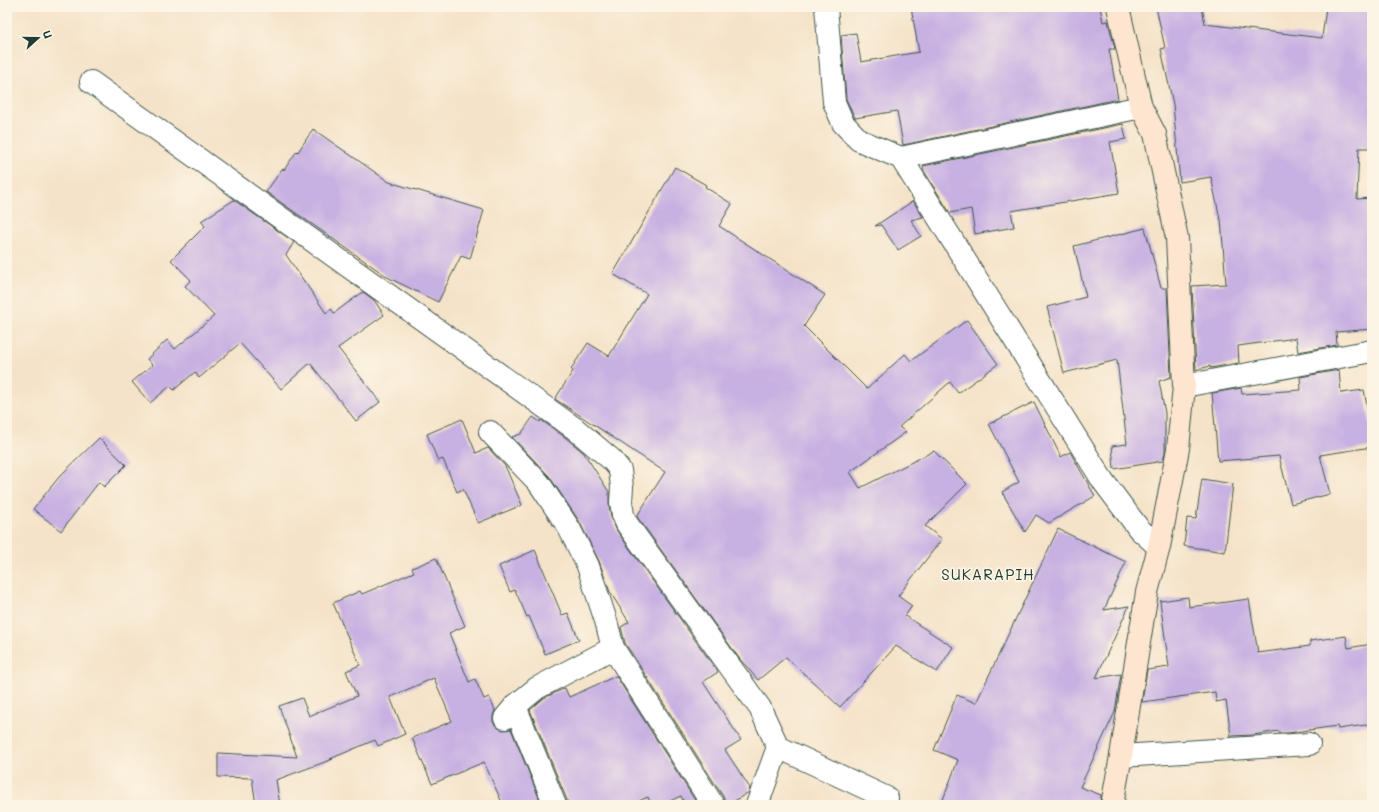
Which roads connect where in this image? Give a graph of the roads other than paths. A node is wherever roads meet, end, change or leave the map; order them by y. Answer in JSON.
{"nodes":[{"id":1,"x":826,"y":7,"type":"edge"},
{"id":2,"x":1118,"y":7,"type":"edge"},
{"id":3,"x":91,"y":82,"type":"dead end"},
{"id":4,"x":1141,"y":108,"type":"junction"},
{"id":5,"x":901,"y":158,"type":"junction"},
{"id":6,"x":1372,"y":351,"type":"edge"},
{"id":7,"x":1184,"y":386,"type":"junction"},
{"id":8,"x":490,"y":432,"type":"dead end"},
{"id":9,"x":1159,"y":547,"type":"junction"},
{"id":10,"x":613,"y":648,"type":"junction"},
{"id":11,"x":1309,"y":744,"type":"dead end"},
{"id":12,"x":778,"y":747,"type":"junction"},
{"id":13,"x":1121,"y":756,"type":"junction"},
{"id":14,"x":887,"y":798,"type":"dead end"},
{"id":15,"x":555,"y":805,"type":"edge"},
{"id":16,"x":713,"y":805,"type":"edge"},
{"id":17,"x":757,"y":805,"type":"edge"},
{"id":18,"x":1112,"y":805,"type":"edge"}],
"edges":[{"from":1,"to":5,"type":"street"},
{"from":2,"to":4,"type":"street"},
{"from":3,"to":12,"type":"street"},
{"from":4,"to":5,"type":"street"},
{"from":4,"to":7,"type":"street"},
{"from":5,"to":9,"type":"street"},
{"from":6,"to":7,"type":"street"},
{"from":7,"to":9,"type":"street"},
{"from":8,"to":10,"type":"street"},
{"from":9,"to":13,"type":"street"},
{"from":10,"to":15,"type":"street"},
{"from":10,"to":16,"type":"street"},
{"from":11,"to":13,"type":"street"},
{"from":12,"to":14,"type":"street"},
{"from":12,"to":17,"type":"street"},
{"from":13,"to":18,"type":"street"}]}
